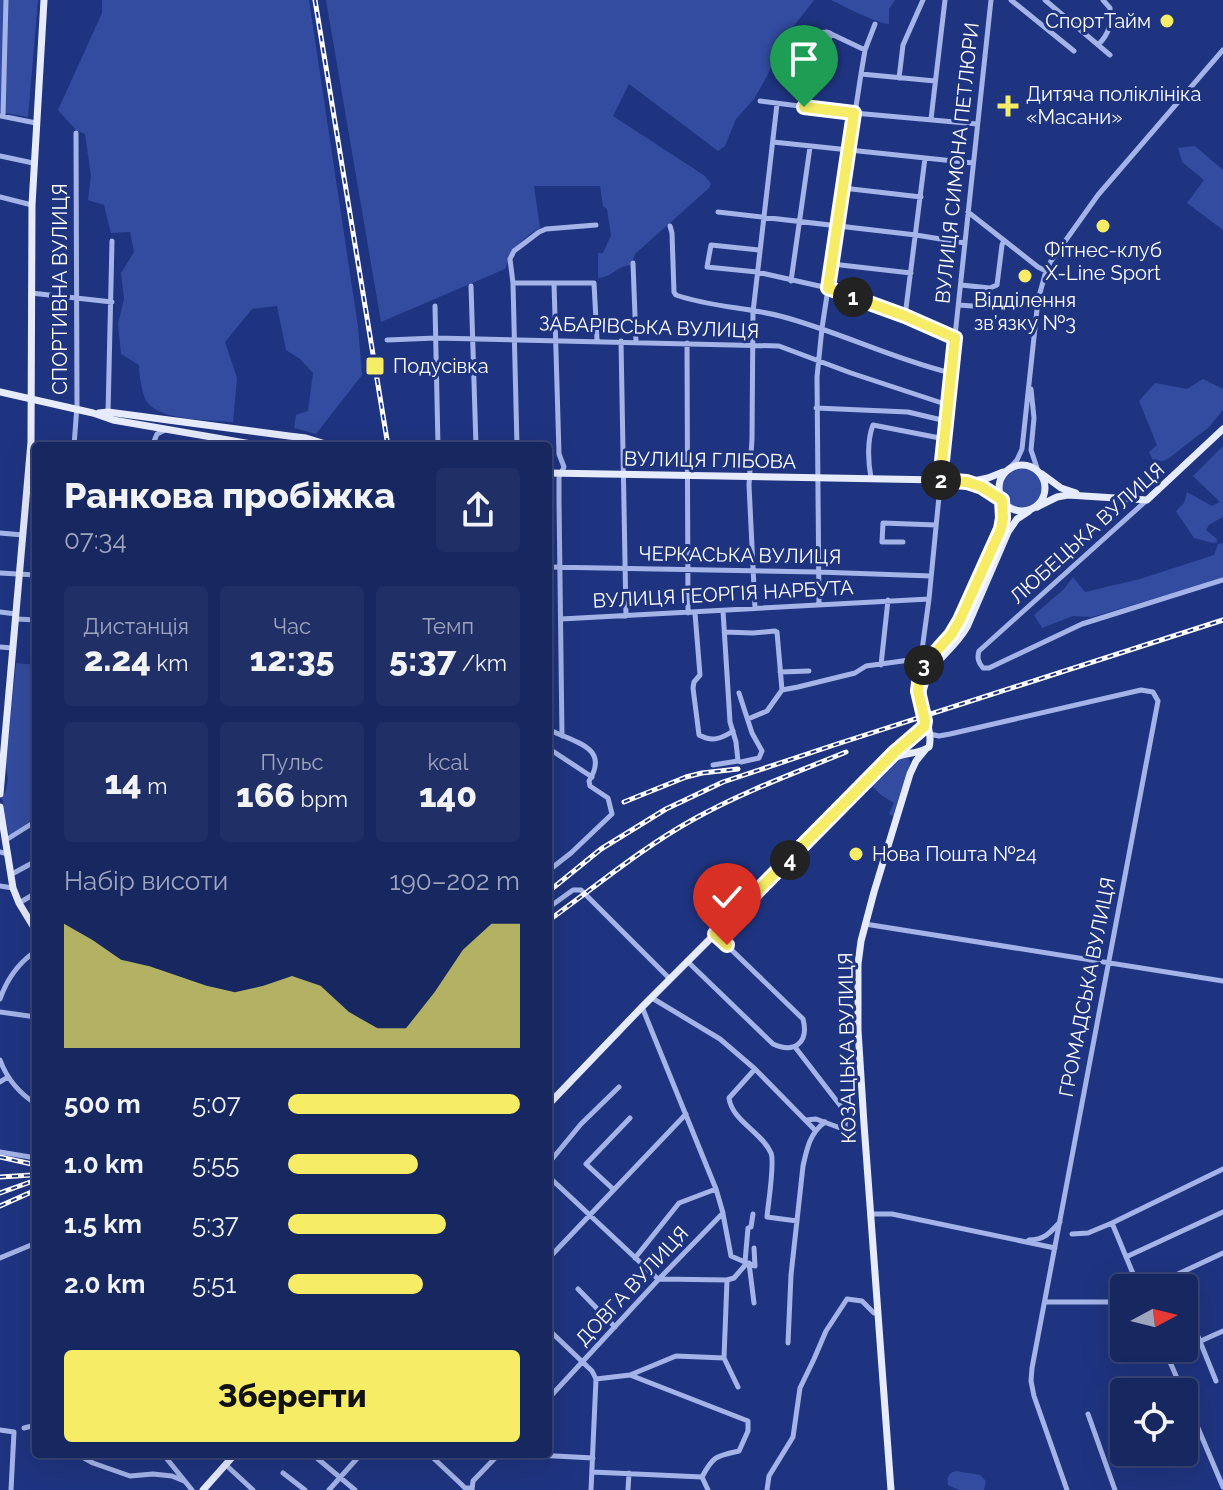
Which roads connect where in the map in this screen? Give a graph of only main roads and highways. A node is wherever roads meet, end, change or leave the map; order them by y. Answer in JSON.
{"nodes":[{"id":1,"x":44,"y":0,"type":"edge"},
{"id":2,"x":0,"y":392,"type":"edge"},
{"id":3,"x":32,"y":399,"type":"junction"},
{"id":4,"x":108,"y":415,"type":"junction"},
{"id":5,"x":238,"y":429,"type":"junction"},
{"id":6,"x":1223,"y":429,"type":"edge"},
{"id":7,"x":289,"y":436,"type":"junction"},
{"id":8,"x":33,"y":442,"type":"edge"},
{"id":9,"x":236,"y":442,"type":"joint"},
{"id":10,"x":288,"y":442,"type":"edge"},
{"id":11,"x":319,"y":442,"type":"edge"},
{"id":12,"x":32,"y":465,"type":"edge"},
{"id":13,"x":1007,"y":470,"type":"junction"},
{"id":14,"x":1038,"y":472,"type":"junction"},
{"id":15,"x":552,"y":473,"type":"edge"},
{"id":16,"x":967,"y":482,"type":"junction"},
{"id":17,"x":1082,"y":495,"type":"junction"},
{"id":18,"x":1002,"y":500,"type":"junction"},
{"id":19,"x":1033,"y":509,"type":"junction"},
{"id":20,"x":3,"y":722,"type":"edge"},
{"id":21,"x":925,"y":735,"type":"junction"},
{"id":22,"x":912,"y":752,"type":"junction"},
{"id":23,"x":901,"y":754,"type":"junction"},
{"id":24,"x":889,"y":760,"type":"junction"},
{"id":25,"x":912,"y":768,"type":"junction"},
{"id":26,"x":1,"y":779,"type":"edge"},
{"id":27,"x":0,"y":794,"type":"edge"},
{"id":28,"x":0,"y":807,"type":"edge"},
{"id":29,"x":4,"y":853,"type":"edge"},
{"id":30,"x":6,"y":887,"type":"edge"},
{"id":31,"x":32,"y":924,"type":"edge"},
{"id":32,"x":552,"y":1101,"type":"edge"},
{"id":33,"x":232,"y":1458,"type":"edge"},
{"id":34,"x":203,"y":1490,"type":"edge"},
{"id":35,"x":891,"y":1490,"type":"edge"}],
"edges":[{"from":1,"to":3,"type":"main road"},
{"from":2,"to":3,"type":"main road"},
{"from":3,"to":4,"type":"main road"},
{"from":3,"to":8,"type":"main road"},
{"from":4,"to":5,"type":"main road"},
{"from":4,"to":9,"type":"main road"},
{"from":5,"to":7,"type":"main road"},
{"from":5,"to":9,"type":"main road"},
{"from":6,"to":17,"type":"main road","name":"ЛЮБЕЦЬКА ВУЛИЦЯ"},
{"from":7,"to":10,"type":"main road"},
{"from":7,"to":11,"type":"main road"},
{"from":12,"to":20,"type":"main road"},
{"from":13,"to":14,"type":"main road"},
{"from":13,"to":16,"type":"main road","name":"ВУЛИЦЯ ГЛІБОВА"},
{"from":13,"to":18,"type":"main road"},
{"from":14,"to":17,"type":"main road"},
{"from":14,"to":19,"type":"main road"},
{"from":15,"to":16,"type":"main road","name":"ВУЛИЦЯ ГЛІБОВА"},
{"from":16,"to":18,"type":"main road","name":"ВУЛИЦЯ ГЛІБОВА"},
{"from":17,"to":19,"type":"main road"},
{"from":18,"to":19,"type":"main road"},
{"from":18,"to":21,"type":"main road"},
{"from":19,"to":21,"type":"main road"},
{"from":20,"to":26,"type":"main road"},
{"from":21,"to":22,"type":"main road"},
{"from":21,"to":24,"type":"main road"},
{"from":21,"to":25,"type":"main road","name":"КОЗАЦЬКА ВУЛИЦЯ"},
{"from":22,"to":23,"type":"main road"},
{"from":22,"to":25,"type":"main road"},
{"from":23,"to":24,"type":"main road"},
{"from":23,"to":25,"type":"main road"},
{"from":24,"to":32,"type":"main road"},
{"from":25,"to":35,"type":"main road","name":"КОЗАЦЬКА ВУЛИЦЯ"},
{"from":26,"to":27,"type":"main road"},
{"from":28,"to":29,"type":"main road"},
{"from":29,"to":30,"type":"main road"},
{"from":30,"to":31,"type":"main road"},
{"from":33,"to":34,"type":"main road"}]}
